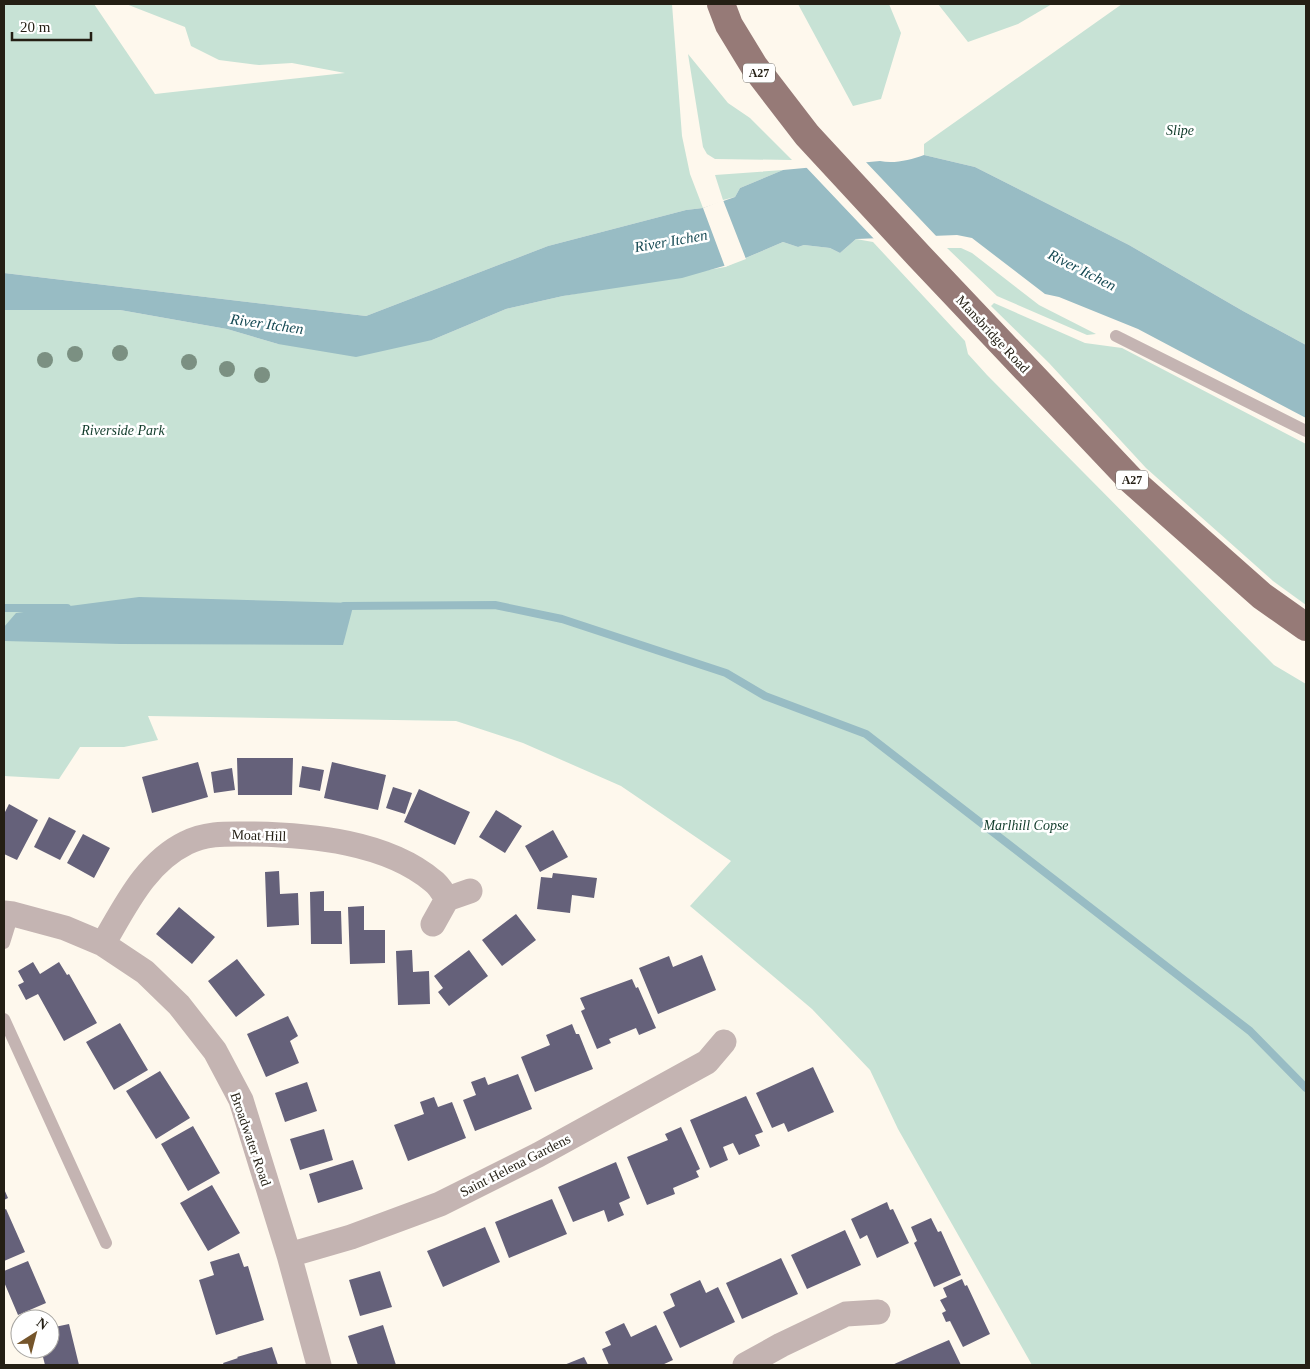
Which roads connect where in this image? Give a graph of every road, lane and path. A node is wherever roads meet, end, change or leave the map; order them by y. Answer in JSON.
{"nodes":[{"id":1,"x":721,"y":4,"type":"edge"},
{"id":2,"x":1116,"y":336,"type":"dead end"},
{"id":3,"x":1306,"y":431,"type":"edge"},
{"id":4,"x":1306,"y":627,"type":"edge"},
{"id":5,"x":9,"y":914,"type":"edge"},
{"id":6,"x":433,"y":924,"type":"dead end"},
{"id":7,"x":4,"y":942,"type":"edge"},
{"id":8,"x":103,"y":944,"type":"junction"},
{"id":9,"x":4,"y":1019,"type":"edge"},
{"id":10,"x":724,"y":1042,"type":"dead end"},
{"id":11,"x":106,"y":1242,"type":"dead end"},
{"id":12,"x":289,"y":1255,"type":"junction"},
{"id":13,"x":878,"y":1312,"type":"dead end"},
{"id":14,"x":319,"y":1365,"type":"edge"},
{"id":15,"x":745,"y":1365,"type":"edge"}],
"edges":[{"from":1,"to":4,"type":"main road","name":"Mansbridge Road","number":"A27"},
{"from":2,"to":3,"type":"lane"},
{"from":5,"to":7,"type":"lane"},
{"from":5,"to":8,"type":"street","name":"Broadwater Road"},
{"from":6,"to":8,"type":"street","name":"Moat Hill"},
{"from":8,"to":12,"type":"street","name":"Broadwater Road"},
{"from":9,"to":11,"type":"lane"},
{"from":10,"to":12,"type":"street","name":"Saint Helena Gardens"},
{"from":12,"to":14,"type":"street","name":"Broadwater Road"},
{"from":13,"to":15,"type":"street"}]}
